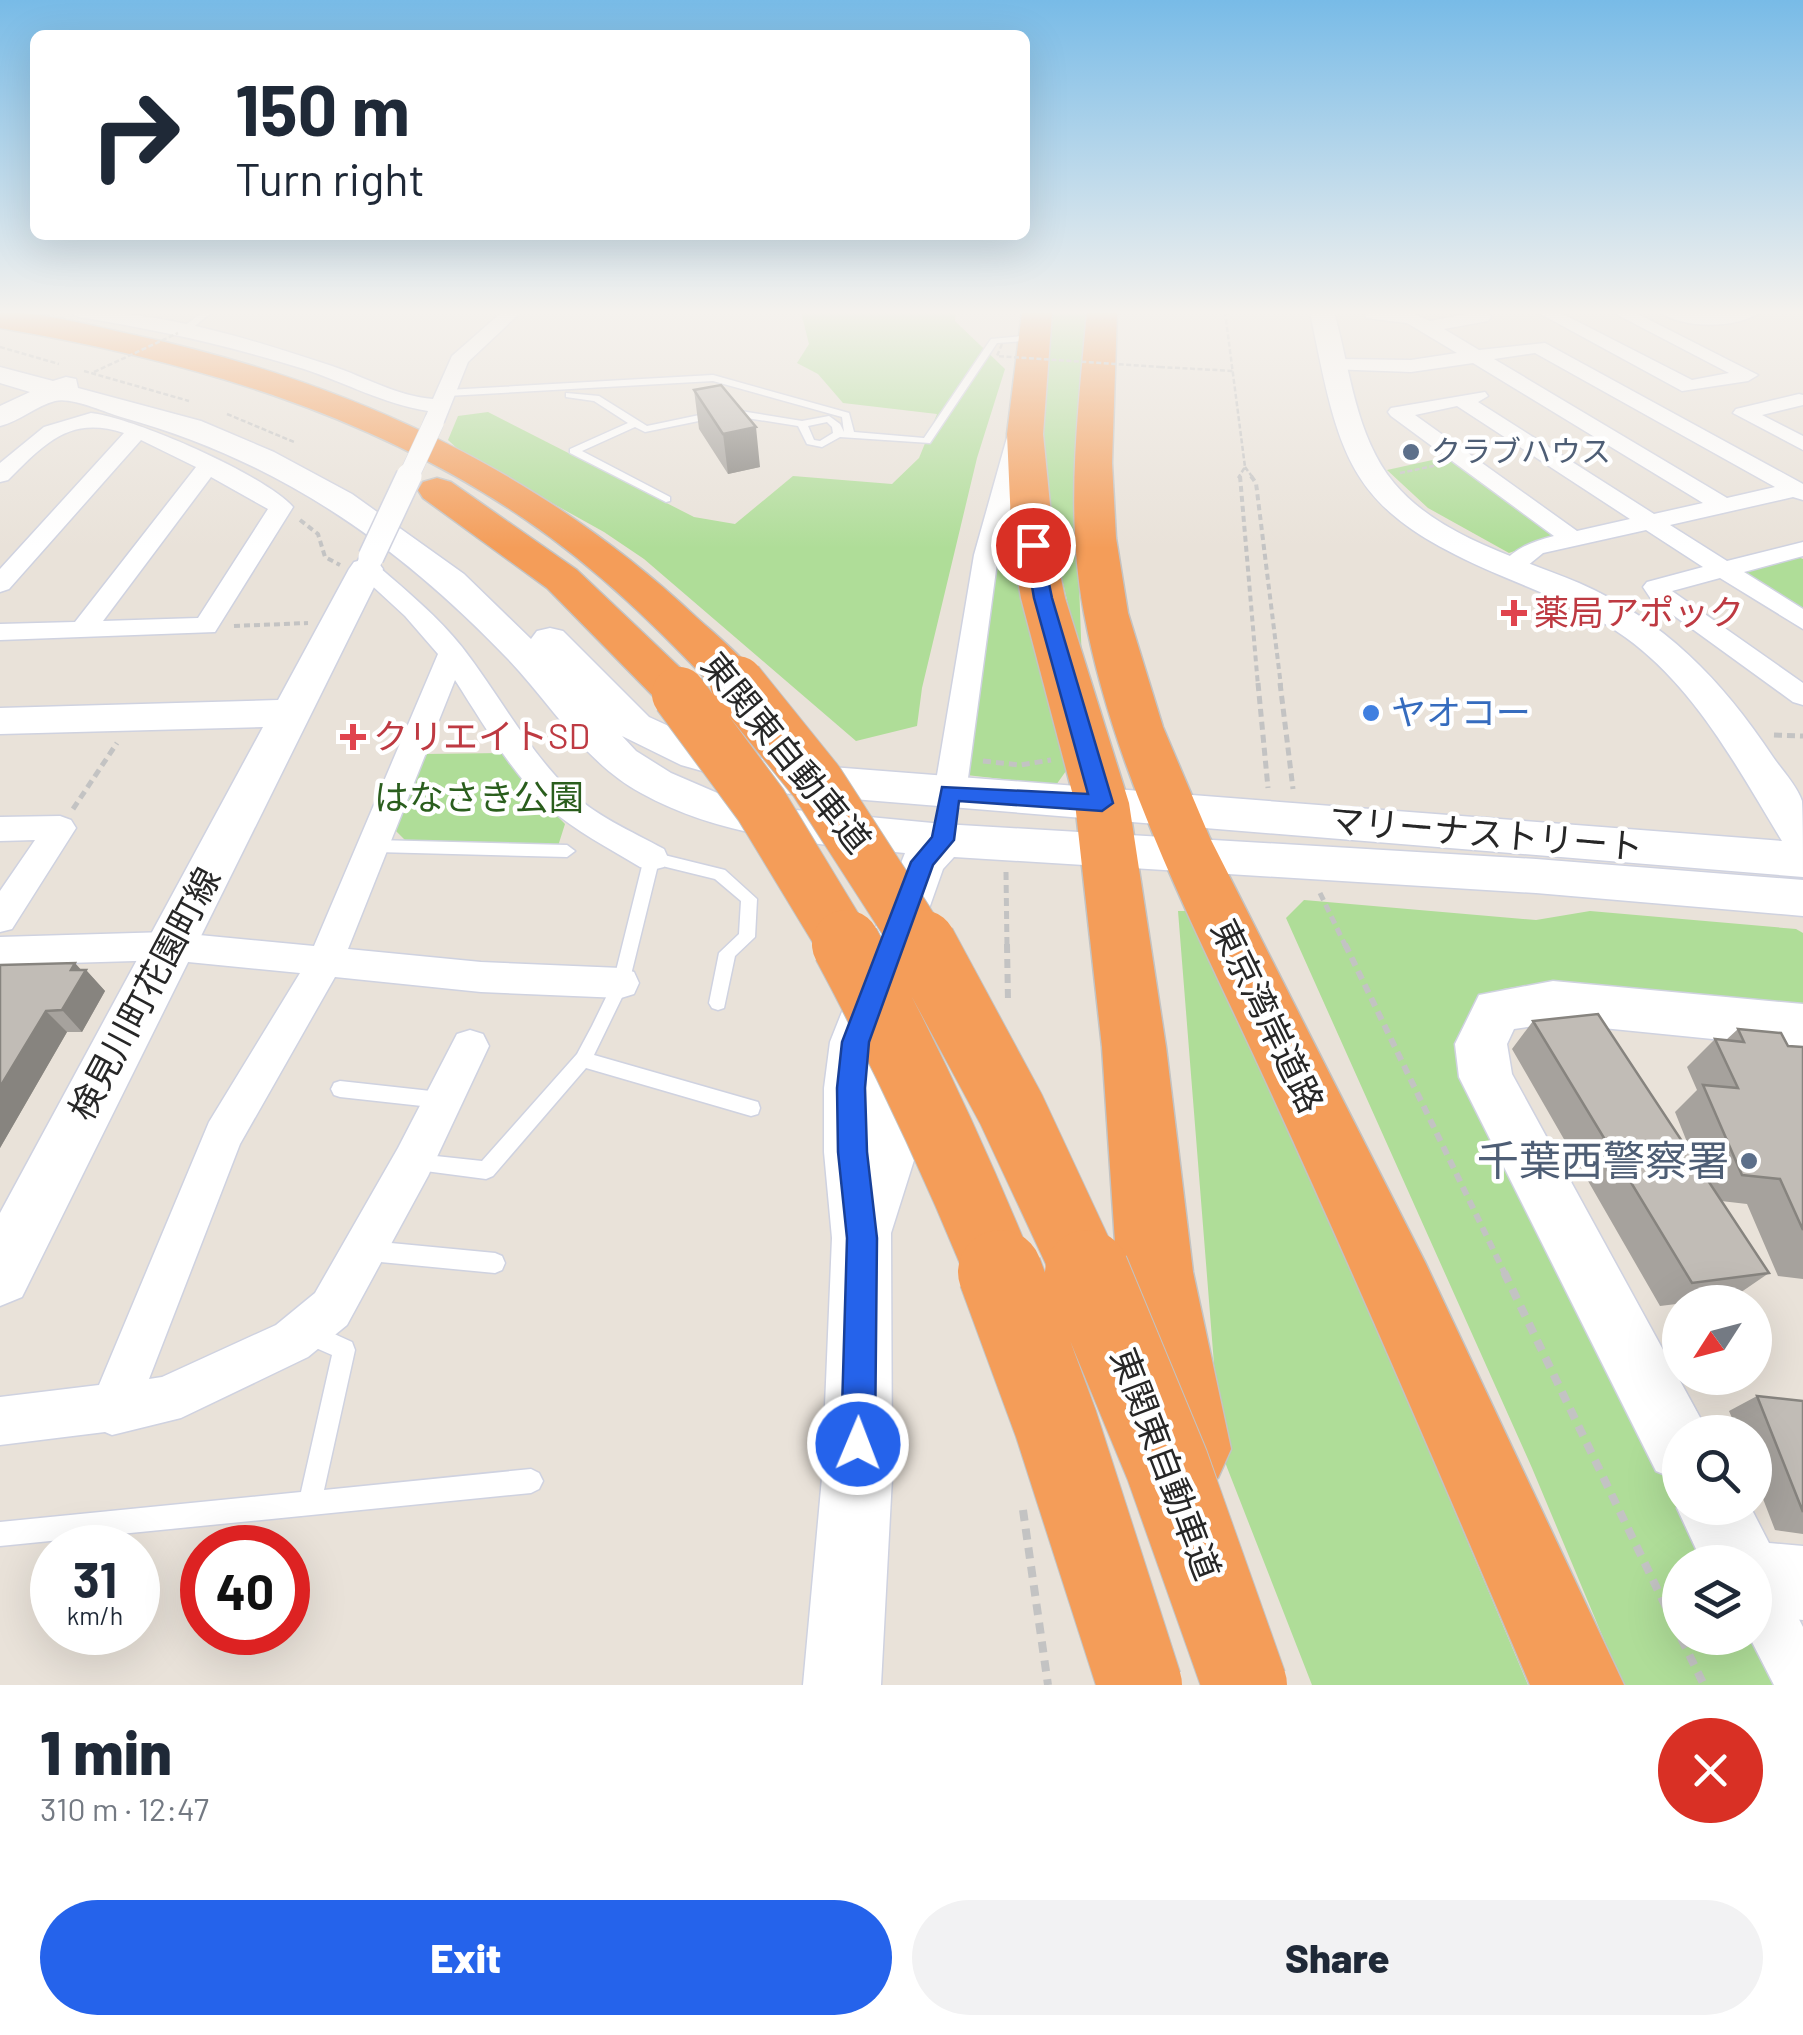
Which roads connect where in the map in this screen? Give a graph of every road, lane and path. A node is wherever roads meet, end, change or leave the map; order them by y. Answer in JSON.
{"nodes":[{"id":1,"x":56,"y":391,"type":"edge"},
{"id":2,"x":104,"y":391,"type":"edge"},
{"id":3,"x":224,"y":391,"type":"edge"},
{"id":4,"x":297,"y":391,"type":"edge"},
{"id":5,"x":377,"y":391,"type":"edge"},
{"id":6,"x":448,"y":391,"type":"edge"},
{"id":7,"x":601,"y":391,"type":"edge"},
{"id":8,"x":762,"y":391,"type":"edge"},
{"id":9,"x":960,"y":391,"type":"edge"},
{"id":10,"x":1028,"y":391,"type":"edge"},
{"id":11,"x":1097,"y":391,"type":"edge"},
{"id":12,"x":1236,"y":391,"type":"edge"},
{"id":13,"x":1343,"y":391,"type":"edge"},
{"id":14,"x":1506,"y":391,"type":"edge"},
{"id":15,"x":1532,"y":391,"type":"edge"},
{"id":16,"x":1619,"y":391,"type":"edge"},
{"id":17,"x":1028,"y":397,"type":"junction"},
{"id":18,"x":1460,"y":399,"type":"junction"},
{"id":19,"x":1801,"y":401,"type":"edge"},
{"id":20,"x":441,"y":406,"type":"junction"},
{"id":21,"x":0,"y":417,"type":"edge"},
{"id":22,"x":635,"y":423,"type":"junction"},
{"id":23,"x":802,"y":424,"type":"junction"},
{"id":24,"x":137,"y":432,"type":"junction"},
{"id":25,"x":844,"y":435,"type":"junction"},
{"id":26,"x":1803,"y":444,"type":"edge"},
{"id":27,"x":1461,"y":460,"type":"junction"},
{"id":28,"x":1245,"y":467,"type":"junction"},
{"id":29,"x":204,"y":474,"type":"junction"},
{"id":30,"x":0,"y":475,"type":"edge"},
{"id":31,"x":1387,"y":476,"type":"dead end"},
{"id":32,"x":1800,"y":491,"type":"edge"},
{"id":33,"x":666,"y":499,"type":"dead end"},
{"id":34,"x":1723,"y":505,"type":"junction"},
{"id":35,"x":275,"y":516,"type":"junction"},
{"id":36,"x":1651,"y":522,"type":"junction"},
{"id":37,"x":1574,"y":540,"type":"junction"},
{"id":38,"x":1802,"y":550,"type":"edge"},
{"id":39,"x":362,"y":564,"type":"junction"},
{"id":40,"x":1512,"y":566,"type":"junction"},
{"id":41,"x":1723,"y":568,"type":"junction"},
{"id":42,"x":0,"y":584,"type":"edge"},
{"id":43,"x":1803,"y":621,"type":"edge"},
{"id":44,"x":320,"y":623,"type":"dead end"},
{"id":45,"x":206,"y":626,"type":"junction"},
{"id":46,"x":83,"y":630,"type":"junction"},
{"id":47,"x":0,"y":632,"type":"edge"},
{"id":48,"x":452,"y":652,"type":"junction"},
{"id":49,"x":707,"y":688,"type":"junction"},
{"id":50,"x":1803,"y":696,"type":"edge"},
{"id":51,"x":292,"y":713,"type":"junction"},
{"id":52,"x":134,"y":717,"type":"junction"},
{"id":53,"x":0,"y":721,"type":"edge"},
{"id":54,"x":1766,"y":734,"type":"dead end"},
{"id":55,"x":1803,"y":736,"type":"edge"},
{"id":56,"x":1060,"y":755,"type":"dead end"},
{"id":57,"x":1269,"y":796,"type":"dead end"},
{"id":58,"x":1294,"y":796,"type":"dead end"},
{"id":59,"x":949,"y":797,"type":"junction"},
{"id":60,"x":60,"y":828,"type":"junction"},
{"id":61,"x":1142,"y":828,"type":"junction"},
{"id":62,"x":0,"y":830,"type":"edge"},
{"id":63,"x":1803,"y":838,"type":"edge"},
{"id":64,"x":376,"y":846,"type":"junction"},
{"id":65,"x":566,"y":852,"type":"dead end"},
{"id":66,"x":652,"y":858,"type":"junction"},
{"id":67,"x":1803,"y":860,"type":"edge"},
{"id":68,"x":1320,"y":894,"type":"dead end"},
{"id":69,"x":1803,"y":898,"type":"edge"},
{"id":70,"x":0,"y":919,"type":"edge"},
{"id":71,"x":168,"y":946,"type":"junction"},
{"id":72,"x":0,"y":952,"type":"edge"},
{"id":73,"x":325,"y":964,"type":"junction"},
{"id":74,"x":621,"y":983,"type":"junction"},
{"id":75,"x":718,"y":1003,"type":"dead end"},
{"id":76,"x":1803,"y":1026,"type":"edge"},
{"id":77,"x":470,"y":1046,"type":"dead end"},
{"id":78,"x":583,"y":1059,"type":"junction"},
{"id":79,"x":340,"y":1089,"type":"dead end"},
{"id":80,"x":443,"y":1100,"type":"junction"},
{"id":81,"x":751,"y":1108,"type":"dead end"},
{"id":82,"x":412,"y":1162,"type":"junction"},
{"id":83,"x":364,"y":1250,"type":"junction"},
{"id":84,"x":495,"y":1263,"type":"dead end"},
{"id":85,"x":0,"y":1275,"type":"edge"},
{"id":86,"x":304,"y":1331,"type":"junction"},
{"id":87,"x":112,"y":1410,"type":"junction"},
{"id":88,"x":1663,"y":1415,"type":"edge"},
{"id":89,"x":0,"y":1421,"type":"edge"},
{"id":90,"x":531,"y":1482,"type":"dead end"},
{"id":91,"x":310,"y":1502,"type":"junction"},
{"id":92,"x":0,"y":1534,"type":"edge"},
{"id":93,"x":1772,"y":1580,"type":"edge"},
{"id":94,"x":1803,"y":1583,"type":"edge"},
{"id":95,"x":1662,"y":1600,"type":"edge"},
{"id":96,"x":1772,"y":1623,"type":"edge"},
{"id":97,"x":1689,"y":1655,"type":"edge"},
{"id":98,"x":1803,"y":1684,"type":"edge"},
{"id":99,"x":842,"y":1685,"type":"edge"},
{"id":100,"x":1140,"y":1685,"type":"edge"},
{"id":101,"x":1223,"y":1685,"type":"edge"},
{"id":102,"x":1245,"y":1685,"type":"edge"},
{"id":103,"x":1577,"y":1685,"type":"edge"},
{"id":104,"x":1704,"y":1685,"type":"edge"}],
"edges":[{"from":1,"to":21,"type":"street"},
{"from":2,"to":59,"type":"street"},
{"from":3,"to":49,"type":"highway","name":"東関東自動車道"},
{"from":4,"to":49,"type":"highway","name":"東関東自動車道"},
{"from":5,"to":20,"type":"street"},
{"from":6,"to":20,"type":"street"},
{"from":7,"to":20,"type":"lane"},
{"from":8,"to":25,"type":"lane"},
{"from":9,"to":25,"type":"lane"},
{"from":10,"to":17,"type":"highway","name":"東京湾岸道路"},
{"from":11,"to":61,"type":"highway","name":"東京湾岸道路"},
{"from":12,"to":28,"type":"path"},
{"from":13,"to":40,"type":"street"},
{"from":14,"to":18,"type":"street"},
{"from":15,"to":34,"type":"street"},
{"from":16,"to":32,"type":"street"},
{"from":17,"to":59,"type":"street"},
{"from":17,"to":61,"type":"highway","name":"東京湾岸道路"},
{"from":18,"to":27,"type":"street"},
{"from":18,"to":36,"type":"street"},
{"from":19,"to":26,"type":"street"},
{"from":20,"to":22,"type":"lane"},
{"from":20,"to":39,"type":"street","bridge":true},
{"from":22,"to":23,"type":"lane"},
{"from":22,"to":33,"type":"lane"},
{"from":23,"to":25,"type":"lane"},
{"from":23,"to":25,"type":"lane"},
{"from":24,"to":29,"type":"street"},
{"from":24,"to":30,"type":"street"},
{"from":24,"to":42,"type":"street"},
{"from":27,"to":31,"type":"path"},
{"from":27,"to":37,"type":"street"},
{"from":28,"to":57,"type":"path"},
{"from":28,"to":58,"type":"path"},
{"from":29,"to":35,"type":"street"},
{"from":29,"to":46,"type":"street"},
{"from":32,"to":34,"type":"street"},
{"from":34,"to":36,"type":"street"},
{"from":35,"to":39,"type":"path"},
{"from":35,"to":45,"type":"street"},
{"from":36,"to":37,"type":"street"},
{"from":36,"to":41,"type":"street"},
{"from":37,"to":40,"type":"street"},
{"from":38,"to":41,"type":"street"},
{"from":39,"to":48,"type":"street"},
{"from":39,"to":51,"type":"street","name":"検見川町花園町線"},
{"from":40,"to":63,"type":"street"},
{"from":41,"to":43,"type":"street"},
{"from":41,"to":50,"type":"street"},
{"from":44,"to":45,"type":"path"},
{"from":45,"to":46,"type":"street"},
{"from":46,"to":47,"type":"street"},
{"from":48,"to":64,"type":"street"},
{"from":48,"to":66,"type":"street"},
{"from":49,"to":100,"type":"highway","name":"東関東自動車道","bridge":true},
{"from":49,"to":102,"type":"highway","name":"東関東自動車道","bridge":true},
{"from":51,"to":52,"type":"street"},
{"from":51,"to":71,"type":"street","name":"検見川町花園町線"},
{"from":52,"to":53,"type":"street"},
{"from":52,"to":60,"type":"path"},
{"from":54,"to":55,"type":"path"},
{"from":56,"to":59,"type":"path"},
{"from":59,"to":61,"type":"street"},
{"from":59,"to":99,"type":"street"},
{"from":60,"to":62,"type":"street"},
{"from":60,"to":70,"type":"street"},
{"from":61,"to":67,"type":"street","name":"マリーナストリート"},
{"from":61,"to":69,"type":"street","name":"マリーナストリート"},
{"from":61,"to":101,"type":"highway","name":"東京湾岸道路"},
{"from":61,"to":103,"type":"highway","name":"東京湾岸道路"},
{"from":64,"to":65,"type":"lane"},
{"from":64,"to":73,"type":"street"},
{"from":66,"to":74,"type":"lane"},
{"from":66,"to":75,"type":"lane"},
{"from":68,"to":95,"type":"path"},
{"from":71,"to":72,"type":"street"},
{"from":71,"to":73,"type":"street"},
{"from":71,"to":85,"type":"street","name":"検見川町花園町線"},
{"from":73,"to":74,"type":"street"},
{"from":73,"to":87,"type":"street"},
{"from":74,"to":78,"type":"lane"},
{"from":76,"to":88,"type":"street"},
{"from":77,"to":80,"type":"street"},
{"from":78,"to":81,"type":"lane"},
{"from":78,"to":82,"type":"lane"},
{"from":79,"to":80,"type":"lane"},
{"from":80,"to":82,"type":"street"},
{"from":82,"to":83,"type":"street"},
{"from":83,"to":84,"type":"lane"},
{"from":83,"to":86,"type":"street"},
{"from":86,"to":87,"type":"street"},
{"from":86,"to":91,"type":"lane"},
{"from":87,"to":89,"type":"street"},
{"from":90,"to":91,"type":"lane"},
{"from":91,"to":92,"type":"lane"},
{"from":93,"to":94,"type":"street"},
{"from":96,"to":98,"type":"street"},
{"from":97,"to":104,"type":"path"}]}
